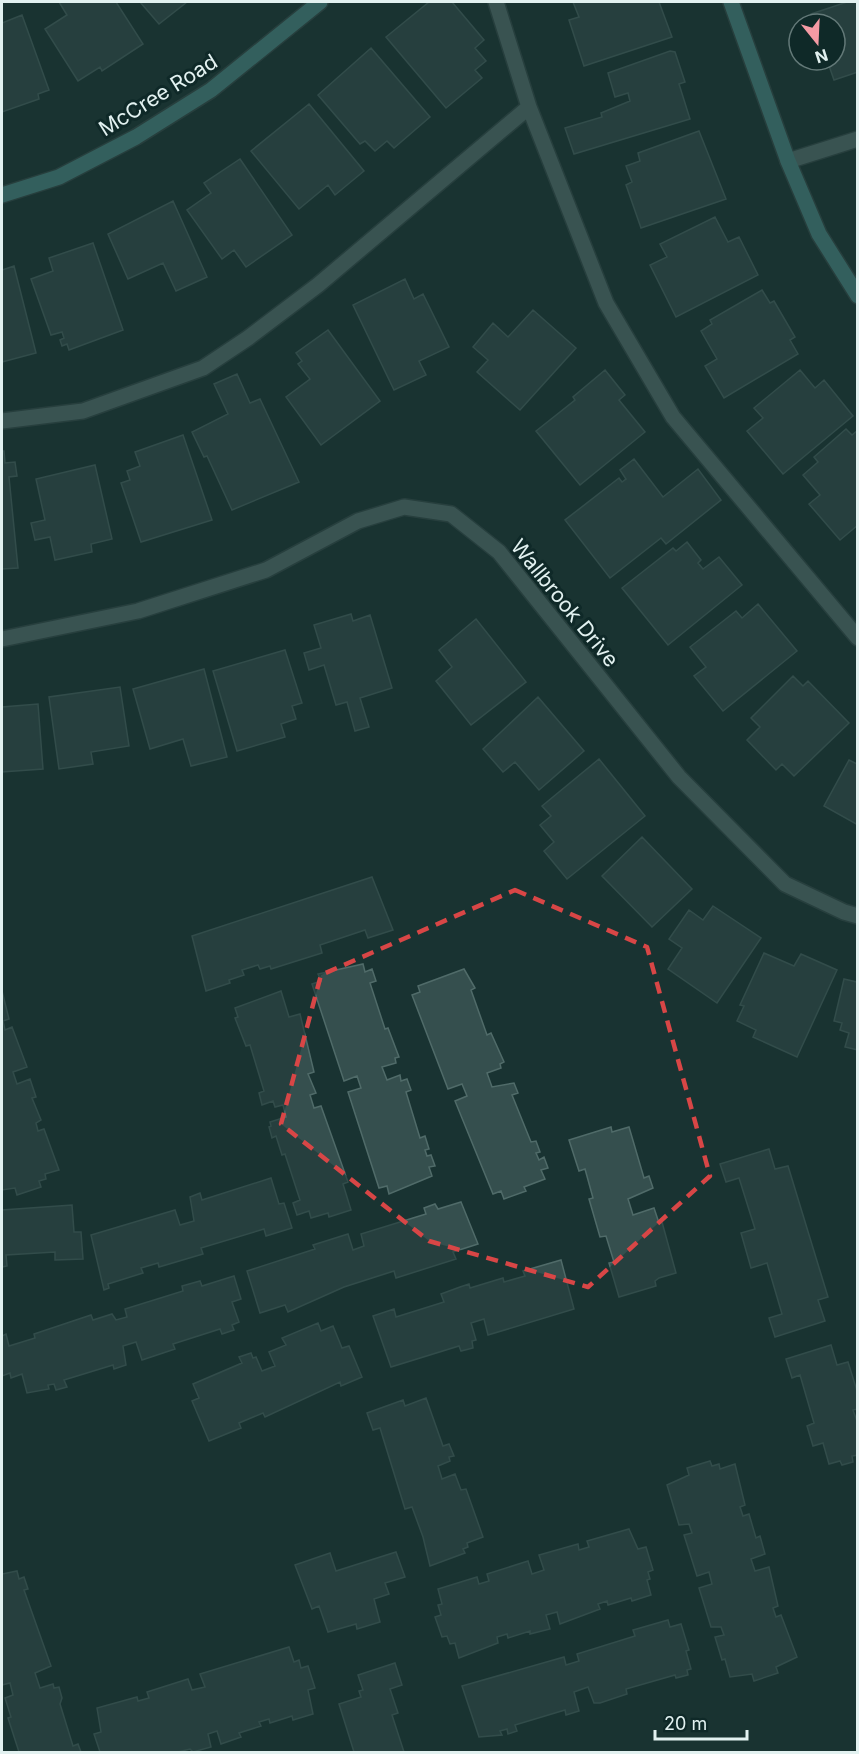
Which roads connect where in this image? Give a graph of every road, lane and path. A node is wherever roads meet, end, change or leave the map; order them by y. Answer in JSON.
{"nodes":[{"id":1,"x":320,"y":2,"type":"edge"},
{"id":2,"x":496,"y":2,"type":"edge"},
{"id":3,"x":731,"y":2,"type":"edge"},
{"id":4,"x":529,"y":106,"type":"junction"},
{"id":5,"x":858,"y":139,"type":"edge"},
{"id":6,"x":788,"y":161,"type":"junction"},
{"id":7,"x":2,"y":195,"type":"edge"},
{"id":8,"x":858,"y":296,"type":"edge"},
{"id":9,"x":2,"y":421,"type":"edge"},
{"id":10,"x":858,"y":638,"type":"edge"},
{"id":11,"x":2,"y":639,"type":"edge"},
{"id":12,"x":858,"y":916,"type":"edge"}],
"edges":[{"from":1,"to":7,"type":"street","name":"McCree Road"},
{"from":2,"to":4,"type":"street"},
{"from":3,"to":6,"type":"street"},
{"from":4,"to":9,"type":"street"},
{"from":4,"to":10,"type":"street"},
{"from":5,"to":6,"type":"street"},
{"from":6,"to":8,"type":"street"},
{"from":11,"to":12,"type":"street","name":"Wallbrook Drive"}]}
